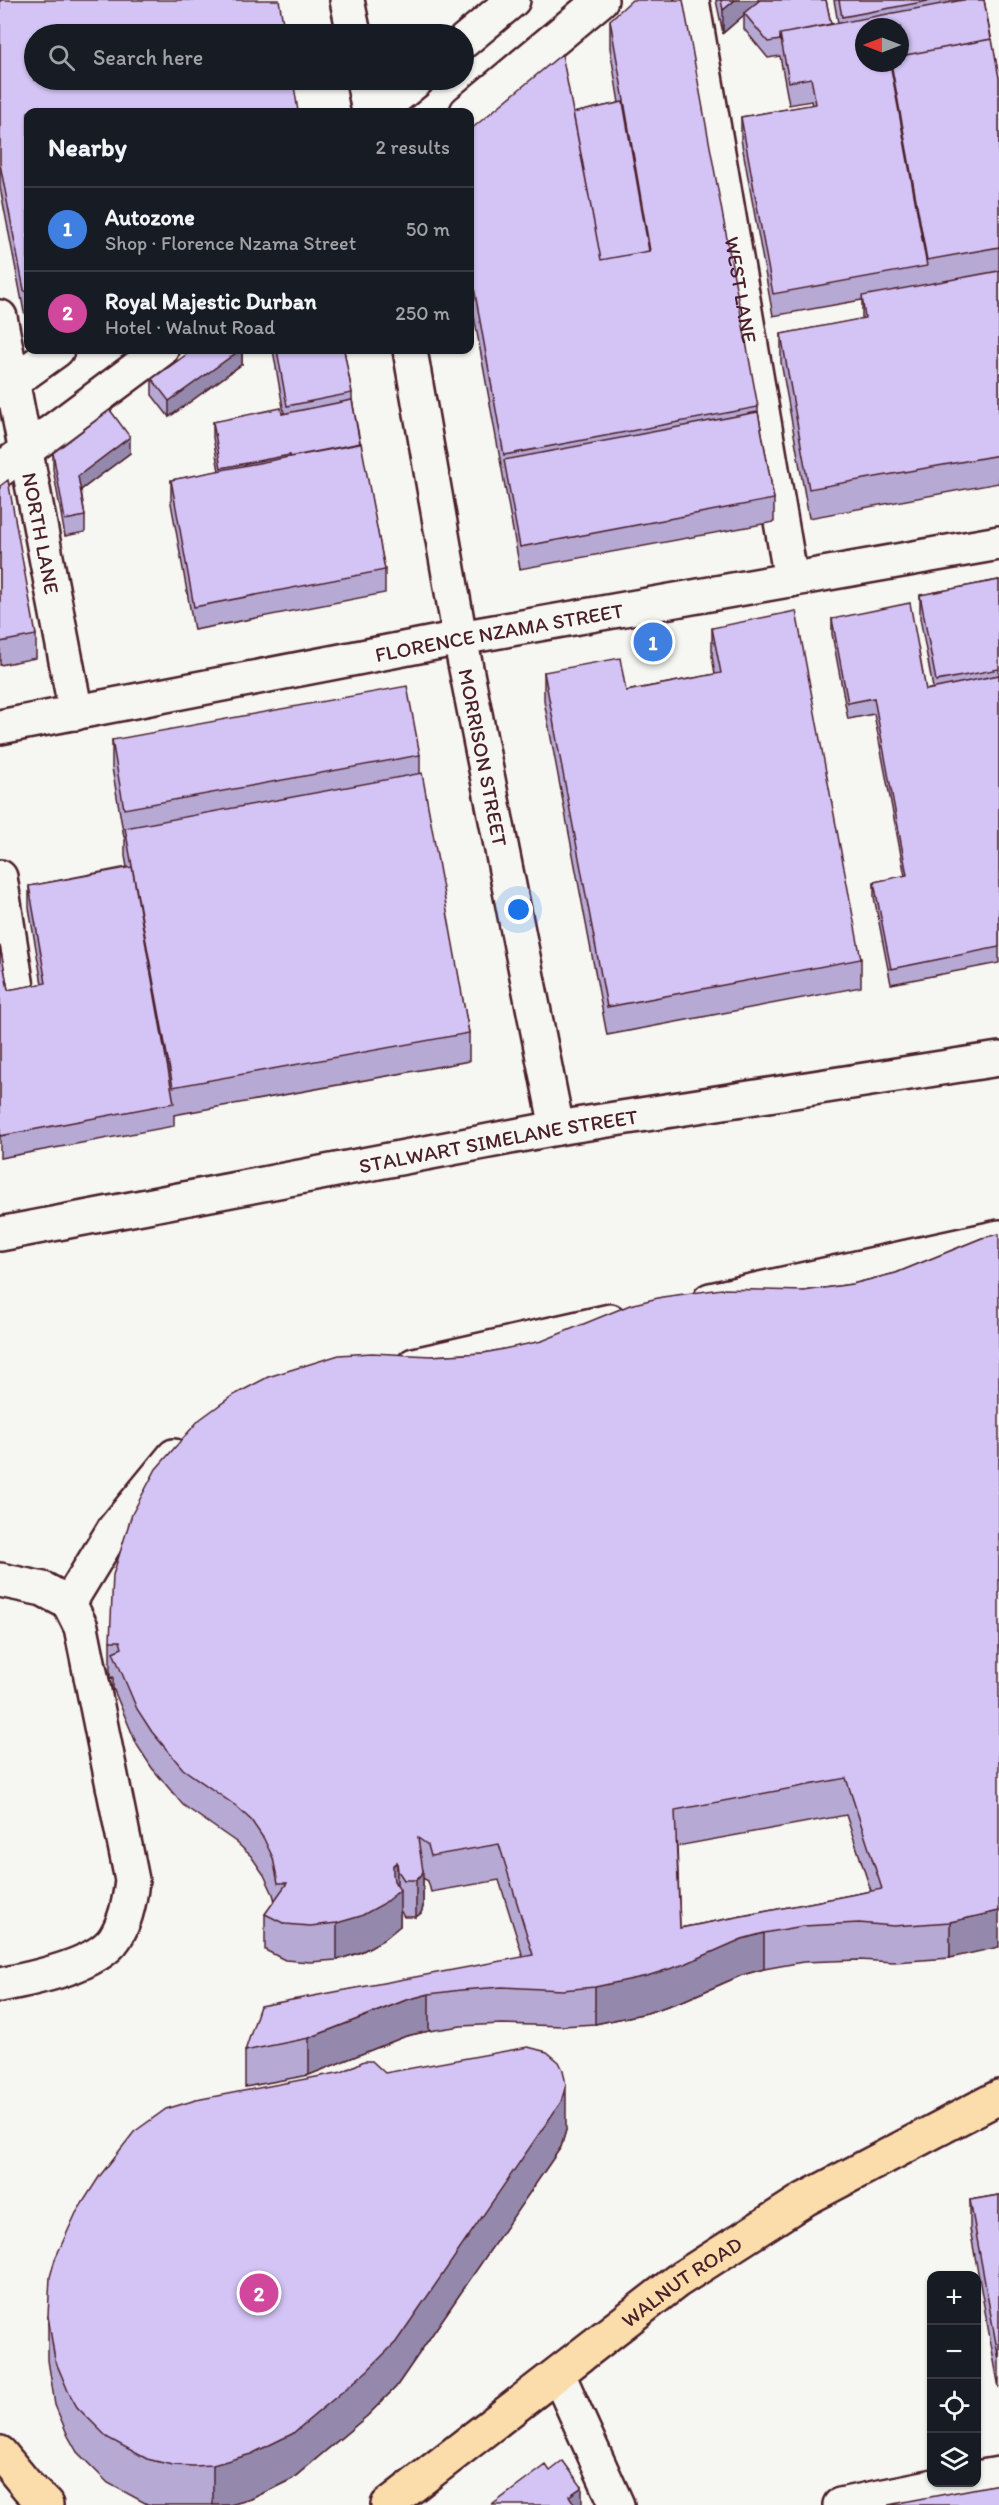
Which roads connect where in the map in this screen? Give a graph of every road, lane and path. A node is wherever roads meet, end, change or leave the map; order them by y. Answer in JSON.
{"nodes":[{"id":1,"x":347,"y":0,"type":"edge"},
{"id":2,"x":513,"y":0,"type":"edge"},
{"id":3,"x":601,"y":0,"type":"edge"},
{"id":4,"x":692,"y":0,"type":"edge"},
{"id":5,"x":352,"y":24,"type":"edge"},
{"id":6,"x":474,"y":33,"type":"edge"},
{"id":7,"x":365,"y":90,"type":"edge"},
{"id":8,"x":405,"y":90,"type":"edge"},
{"id":9,"x":368,"y":108,"type":"edge"},
{"id":10,"x":383,"y":108,"type":"edge"},
{"id":11,"x":472,"y":108,"type":"edge"},
{"id":12,"x":0,"y":317,"type":"edge"},
{"id":13,"x":51,"y":354,"type":"edge"},
{"id":14,"x":155,"y":354,"type":"edge"},
{"id":15,"x":411,"y":354,"type":"edge"},
{"id":16,"x":6,"y":386,"type":"edge"},
{"id":17,"x":13,"y":460,"type":"edge"},
{"id":18,"x":999,"y":543,"type":"edge"},
{"id":19,"x":791,"y":580,"type":"junction"},
{"id":20,"x":460,"y":638,"type":"junction"},
{"id":21,"x":76,"y":713,"type":"junction"},
{"id":22,"x":0,"y":727,"type":"edge"},
{"id":23,"x":0,"y":877,"type":"edge"},
{"id":24,"x":18,"y":994,"type":"edge"},
{"id":25,"x":999,"y":1059,"type":"edge"},
{"id":26,"x":557,"y":1128,"type":"junction"},
{"id":27,"x":0,"y":1234,"type":"edge"},
{"id":28,"x":999,"y":1237,"type":"edge"},
{"id":29,"x":686,"y":1305,"type":"edge"},
{"id":30,"x":640,"y":1315,"type":"edge"},
{"id":31,"x":389,"y":1370,"type":"edge"},
{"id":32,"x":193,"y":1438,"type":"edge"},
{"id":33,"x":0,"y":1580,"type":"edge"},
{"id":34,"x":69,"y":1603,"type":"junction"},
{"id":35,"x":0,"y":1985,"type":"edge"},
{"id":36,"x":999,"y":2097,"type":"edge"},
{"id":37,"x":558,"y":2374,"type":"junction"},
{"id":38,"x":0,"y":2453,"type":"edge"},
{"id":39,"x":999,"y":2474,"type":"edge"},
{"id":40,"x":981,"y":2477,"type":"edge"},
{"id":41,"x":929,"y":2487,"type":"edge"},
{"id":42,"x":46,"y":2505,"type":"edge"},
{"id":43,"x":388,"y":2505,"type":"edge"},
{"id":44,"x":617,"y":2505,"type":"edge"},
{"id":45,"x":840,"y":2505,"type":"edge"}],
"edges":[{"from":1,"to":5,"type":"street"},
{"from":2,"to":6,"type":"street"},
{"from":3,"to":11,"type":"street"},
{"from":4,"to":19,"type":"street","name":"WEST LANE"},
{"from":7,"to":9,"type":"street"},
{"from":8,"to":10,"type":"street"},
{"from":12,"to":16,"type":"street","name":"NORTH LANE"},
{"from":13,"to":16,"type":"street"},
{"from":14,"to":17,"type":"street"},
{"from":15,"to":20,"type":"street","name":"MORRISON STREET"},
{"from":16,"to":17,"type":"street","name":"NORTH LANE"},
{"from":17,"to":21,"type":"street","name":"NORTH LANE"},
{"from":18,"to":19,"type":"street","name":"FLORENCE NZAMA STREET"},
{"from":19,"to":20,"type":"street","name":"FLORENCE NZAMA STREET"},
{"from":20,"to":21,"type":"street","name":"FLORENCE NZAMA STREET"},
{"from":20,"to":26,"type":"street","name":"MORRISON STREET"},
{"from":21,"to":22,"type":"street","name":"FLORENCE NZAMA STREET"},
{"from":23,"to":24,"type":"street"},
{"from":25,"to":26,"type":"street","name":"STALWART SIMELANE STREET"},
{"from":26,"to":27,"type":"street","name":"STALWART SIMELANE STREET"},
{"from":28,"to":29,"type":"street"},
{"from":30,"to":31,"type":"street"},
{"from":32,"to":34,"type":"street"},
{"from":33,"to":34,"type":"street"},
{"from":34,"to":35,"type":"street"},
{"from":36,"to":37,"type":"main road","name":"WALNUT ROAD"},
{"from":37,"to":43,"type":"main road","name":"WALNUT ROAD"},
{"from":37,"to":44,"type":"street"},
{"from":38,"to":42,"type":"main road"},
{"from":39,"to":40,"type":"street"},
{"from":41,"to":45,"type":"street"}]}
